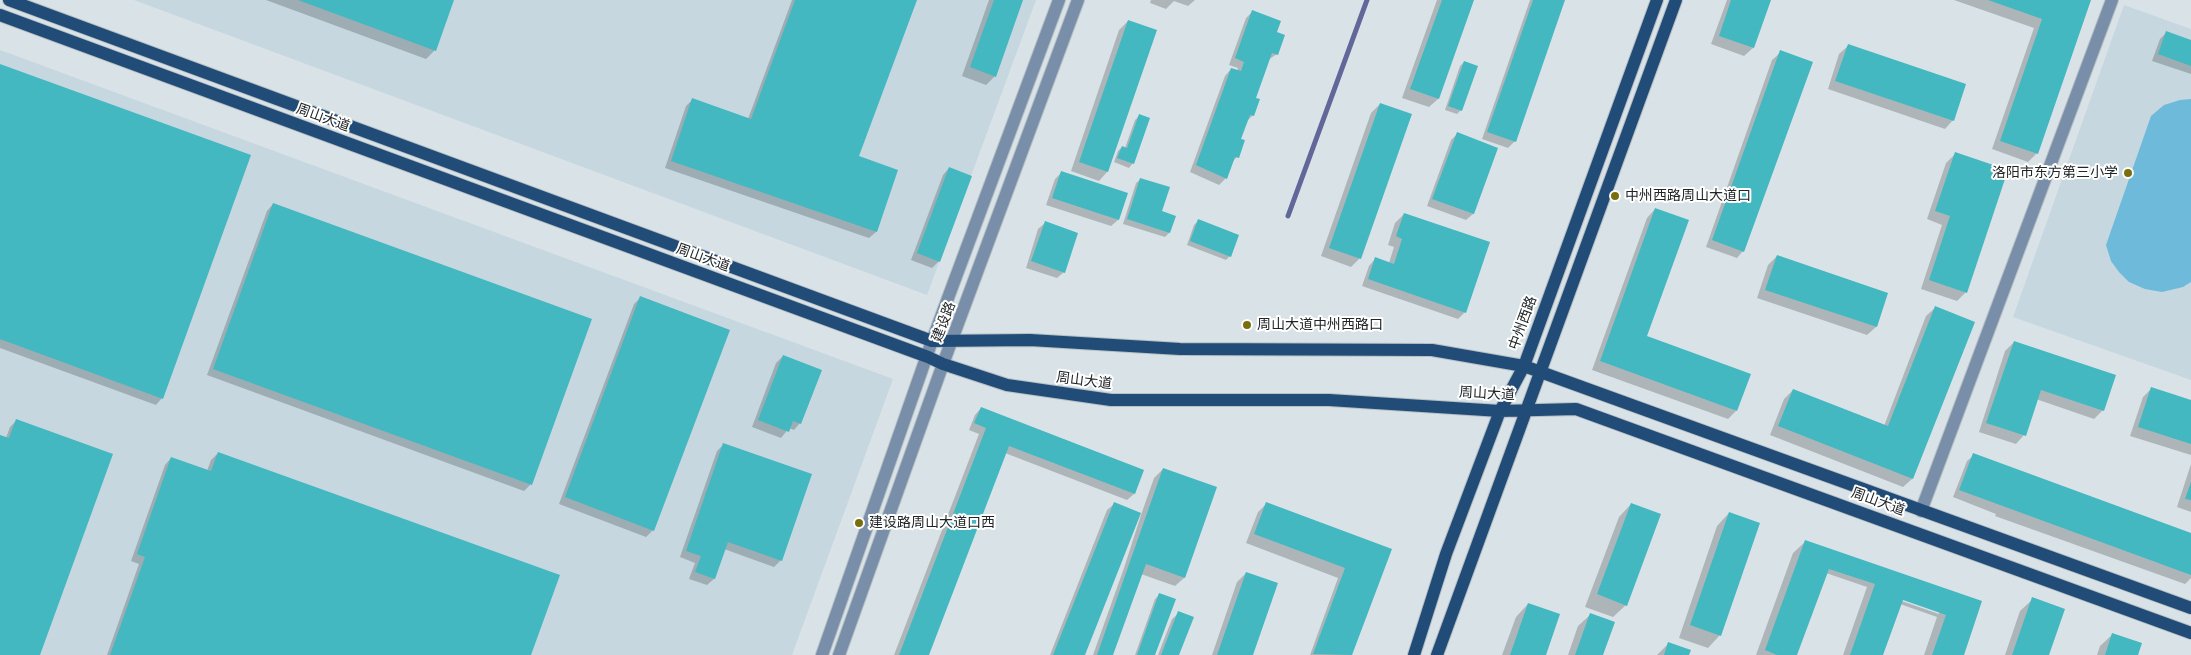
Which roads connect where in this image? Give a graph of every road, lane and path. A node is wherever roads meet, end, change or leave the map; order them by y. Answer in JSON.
{"nodes":[{"id":1,"x":10,"y":0,"type":"edge"},
{"id":2,"x":1059,"y":0,"type":"edge"},
{"id":3,"x":1078,"y":0,"type":"edge"},
{"id":4,"x":1657,"y":0,"type":"edge"},
{"id":5,"x":1676,"y":0,"type":"edge"},
{"id":6,"x":2112,"y":0,"type":"edge"},
{"id":7,"x":0,"y":15,"type":"edge"},
{"id":8,"x":953,"y":340,"type":"junction"},
{"id":9,"x":932,"y":341,"type":"junction"},
{"id":10,"x":928,"y":356,"type":"junction"},
{"id":11,"x":943,"y":364,"type":"junction"},
{"id":12,"x":1524,"y":366,"type":"junction"},
{"id":13,"x":1541,"y":372,"type":"junction"},
{"id":14,"x":1500,"y":411,"type":"junction"},
{"id":15,"x":1527,"y":411,"type":"junction"},
{"id":16,"x":1921,"y":511,"type":"junction"},
{"id":17,"x":2191,"y":608,"type":"edge"},
{"id":18,"x":2191,"y":633,"type":"edge"},
{"id":19,"x":822,"y":655,"type":"edge"},
{"id":20,"x":839,"y":655,"type":"edge"},
{"id":21,"x":1414,"y":655,"type":"edge"},
{"id":22,"x":1437,"y":655,"type":"edge"}],
"edges":[{"from":1,"to":9,"type":"main road","name":"周山大道"},
{"from":2,"to":9,"type":"street","name":"建设路"},
{"from":3,"to":8,"type":"street","name":"建设路"},
{"from":4,"to":12,"type":"main road","name":"中州西路"},
{"from":5,"to":13,"type":"main road"},
{"from":6,"to":16,"type":"street"},
{"from":7,"to":10,"type":"main road","name":"周山大道"},
{"from":8,"to":9,"type":"main road","name":"周山大道"},
{"from":8,"to":11,"type":"street","name":"建设路"},
{"from":8,"to":12,"type":"main road","name":"周山大道"},
{"from":9,"to":10,"type":"street","name":"建设路"},
{"from":10,"to":11,"type":"main road","name":"周山大道"},
{"from":10,"to":19,"type":"street","name":"建设路"},
{"from":11,"to":14,"type":"main road","name":"周山大道"},
{"from":11,"to":20,"type":"street","name":"建设路"},
{"from":12,"to":13,"type":"main road","name":"周山大道"},
{"from":12,"to":14,"type":"main road","name":"中州西路"},
{"from":13,"to":15,"type":"main road"},
{"from":13,"to":16,"type":"main road","name":"周山大道"},
{"from":14,"to":15,"type":"main road","name":"周山大道"},
{"from":14,"to":21,"type":"main road","name":"中州西路"},
{"from":15,"to":18,"type":"main road","name":"周山大道"},
{"from":15,"to":22,"type":"main road"},
{"from":16,"to":17,"type":"main road","name":"周山大道"}]}
